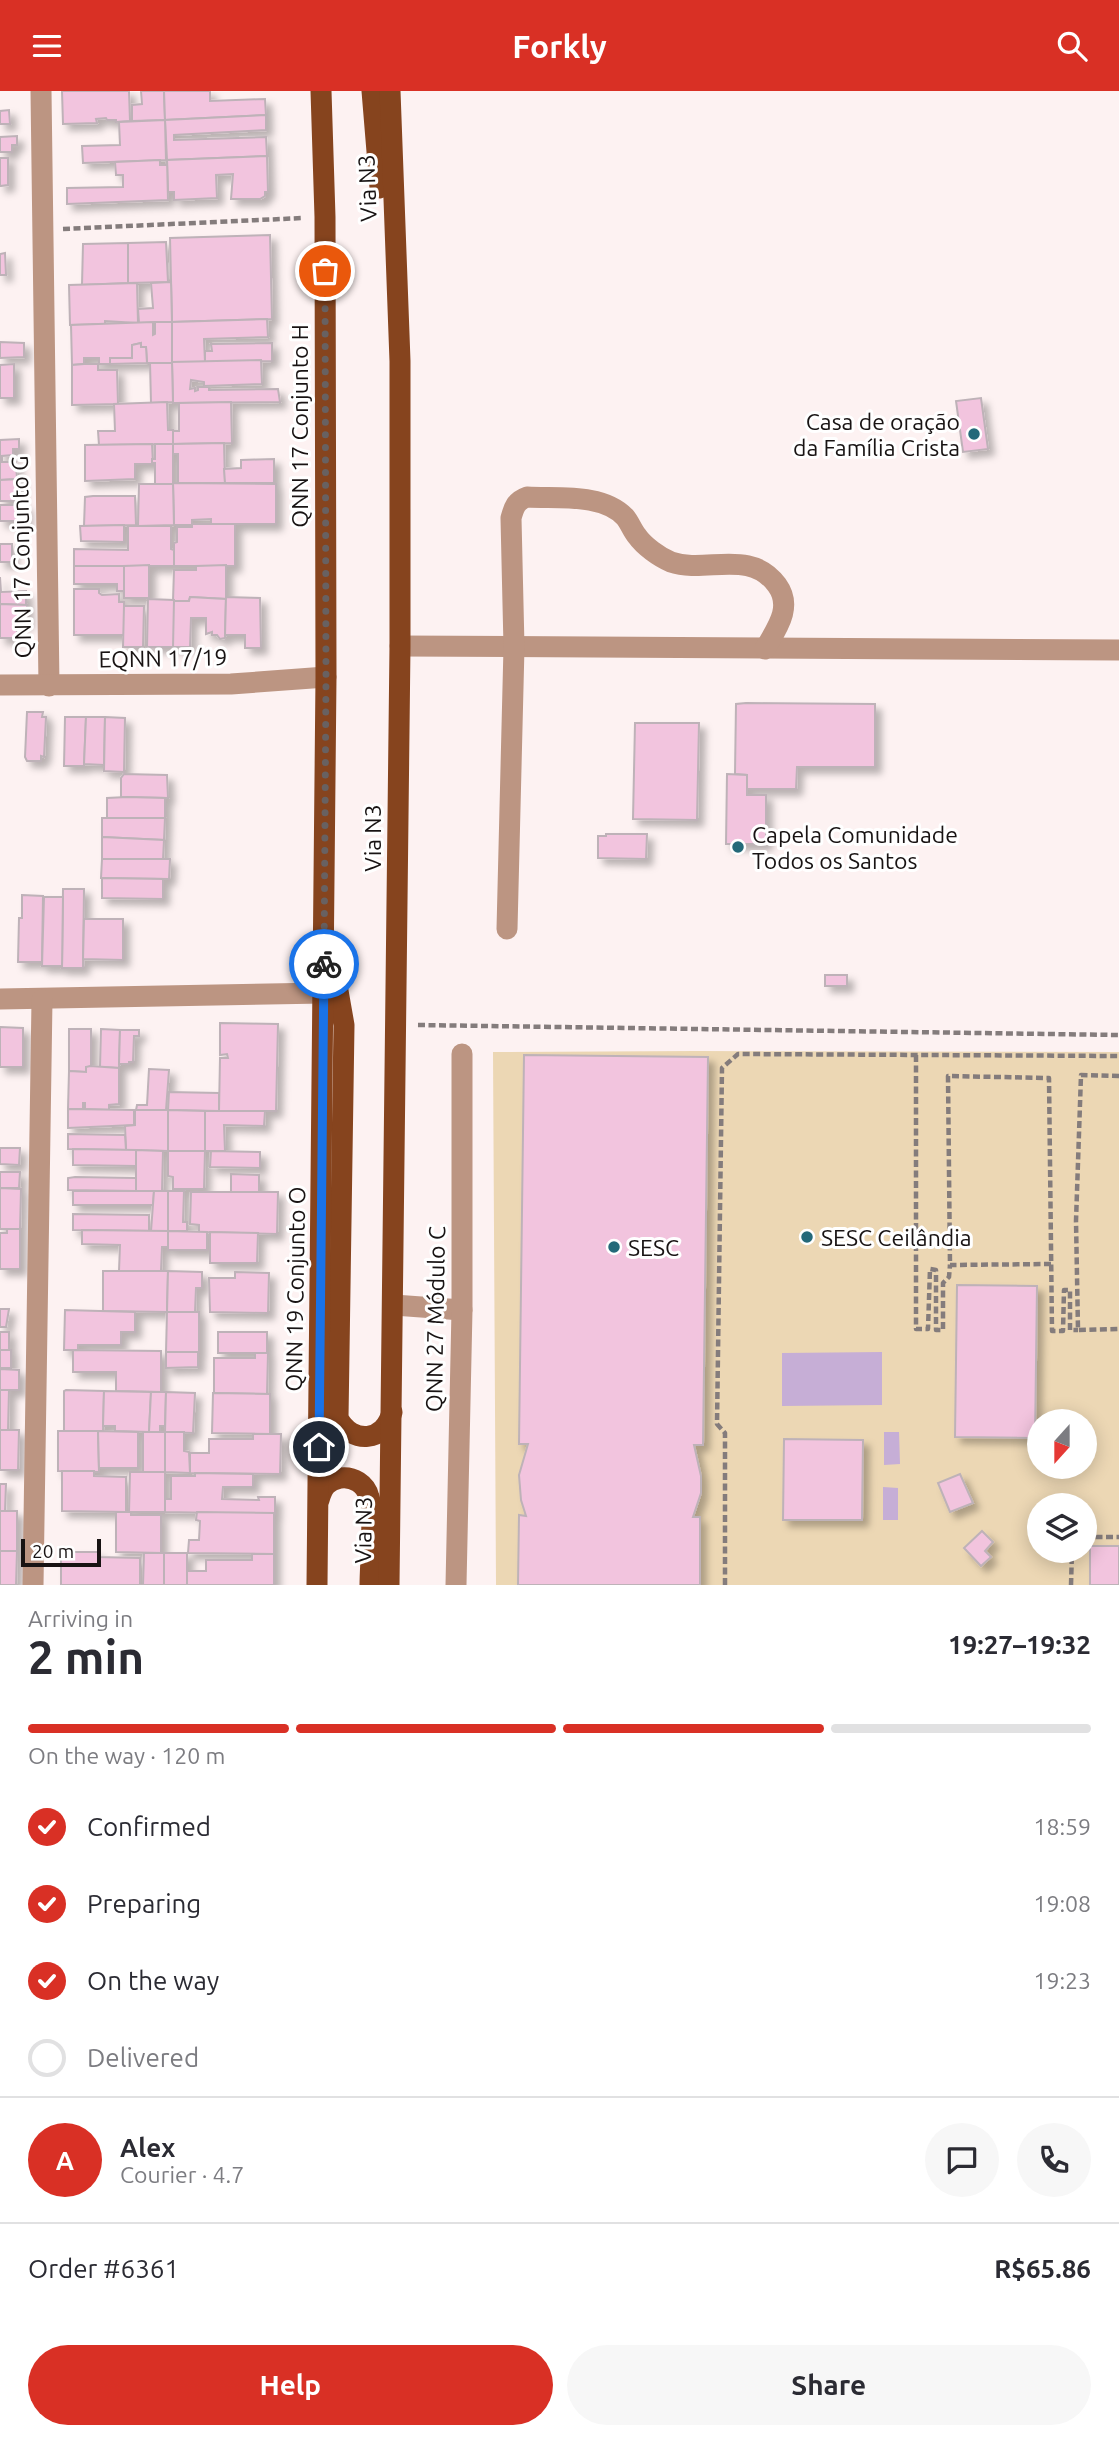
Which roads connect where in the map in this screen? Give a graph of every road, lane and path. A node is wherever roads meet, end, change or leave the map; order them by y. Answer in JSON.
{"nodes":[{"id":1,"x":41,"y":91,"type":"edge"},
{"id":2,"x":321,"y":91,"type":"edge"},
{"id":3,"x":372,"y":91,"type":"edge"},
{"id":4,"x":390,"y":91,"type":"edge"},
{"id":5,"x":325,"y":217,"type":"junction"},
{"id":6,"x":43,"y":230,"type":"junction"},
{"id":7,"x":400,"y":361,"type":"junction"},
{"id":8,"x":400,"y":646,"type":"junction"},
{"id":9,"x":514,"y":647,"type":"junction"},
{"id":10,"x":765,"y":649,"type":"junction"},
{"id":11,"x":1119,"y":650,"type":"edge"},
{"id":12,"x":326,"y":677,"type":"junction"},
{"id":13,"x":0,"y":685,"type":"edge"},
{"id":14,"x":49,"y":686,"type":"junction"},
{"id":15,"x":325,"y":914,"type":"junction"},
{"id":16,"x":507,"y":929,"type":"dead end"},
{"id":17,"x":324,"y":993,"type":"junction"},
{"id":18,"x":0,"y":999,"type":"edge"},
{"id":19,"x":42,"y":1000,"type":"junction"},
{"id":20,"x":397,"y":1025,"type":"junction"},
{"id":21,"x":1119,"y":1035,"type":"edge"},
{"id":22,"x":462,"y":1054,"type":"dead end"},
{"id":23,"x":916,"y":1055,"type":"junction"},
{"id":24,"x":1119,"y":1056,"type":"edge"},
{"id":25,"x":1119,"y":1076,"type":"edge"},
{"id":26,"x":1051,"y":1264,"type":"junction"},
{"id":27,"x":950,"y":1265,"type":"junction"},
{"id":28,"x":394,"y":1305,"type":"junction"},
{"id":29,"x":462,"y":1310,"type":"junction"},
{"id":30,"x":1119,"y":1329,"type":"edge"},
{"id":31,"x":1078,"y":1330,"type":"junction"},
{"id":32,"x":392,"y":1412,"type":"junction"},
{"id":33,"x":319,"y":1500,"type":"junction"},
{"id":34,"x":1097,"y":1537,"type":"edge"},
{"id":35,"x":1119,"y":1537,"type":"edge"},
{"id":36,"x":1072,"y":1563,"type":"edge"},
{"id":37,"x":33,"y":1585,"type":"edge"},
{"id":38,"x":317,"y":1585,"type":"edge"},
{"id":39,"x":370,"y":1585,"type":"edge"},
{"id":40,"x":389,"y":1585,"type":"edge"},
{"id":41,"x":456,"y":1585,"type":"edge"},
{"id":42,"x":725,"y":1585,"type":"edge"},
{"id":43,"x":1071,"y":1585,"type":"edge"}],
"edges":[{"from":1,"to":6,"type":"street","name":"QNN 17 Conjunto G"},
{"from":2,"to":5,"type":"main road","name":"QNN 17 Conjunto H"},
{"from":3,"to":7,"type":"main road"},
{"from":4,"to":7,"type":"main road","name":"Via N3"},
{"from":5,"to":6,"type":"path"},
{"from":5,"to":12,"type":"main road","name":"QNN 17 Conjunto H"},
{"from":6,"to":14,"type":"street","name":"QNN 17 Conjunto G"},
{"from":7,"to":8,"type":"main road","name":"Via N3"},
{"from":8,"to":9,"type":"street"},
{"from":8,"to":20,"type":"main road","name":"Via N3"},
{"from":9,"to":10,"type":"street"},
{"from":9,"to":10,"type":"street"},
{"from":9,"to":16,"type":"street"},
{"from":10,"to":11,"type":"street"},
{"from":12,"to":14,"type":"street","name":"EQNN 17/19"},
{"from":12,"to":15,"type":"main road","name":"Via N3"},
{"from":13,"to":14,"type":"street","name":"EQNN 17/19"},
{"from":15,"to":17,"type":"main road","name":"Via N3"},
{"from":15,"to":32,"type":"main road"},
{"from":17,"to":19,"type":"street"},
{"from":17,"to":33,"type":"main road","name":"QNN 19 Conjunto O"},
{"from":18,"to":19,"type":"street"},
{"from":19,"to":37,"type":"street"},
{"from":20,"to":21,"type":"path"},
{"from":20,"to":28,"type":"main road","name":"Via N3"},
{"from":22,"to":29,"type":"street","name":"QNN 27 Módulo C"},
{"from":23,"to":24,"type":"path"},
{"from":23,"to":27,"type":"path"},
{"from":23,"to":42,"type":"path"},
{"from":25,"to":31,"type":"path"},
{"from":26,"to":27,"type":"path"},
{"from":26,"to":27,"type":"path"},
{"from":26,"to":31,"type":"path"},
{"from":28,"to":29,"type":"street"},
{"from":28,"to":32,"type":"main road","name":"Via N3"},
{"from":29,"to":41,"type":"street","name":"QNN 27 Módulo C"},
{"from":30,"to":31,"type":"path"},
{"from":32,"to":40,"type":"main road","name":"Via N3"},
{"from":33,"to":38,"type":"main road","name":"QNN 19 Conjunto O"},
{"from":33,"to":39,"type":"main road"},
{"from":34,"to":35,"type":"path"},
{"from":36,"to":43,"type":"path"}]}
